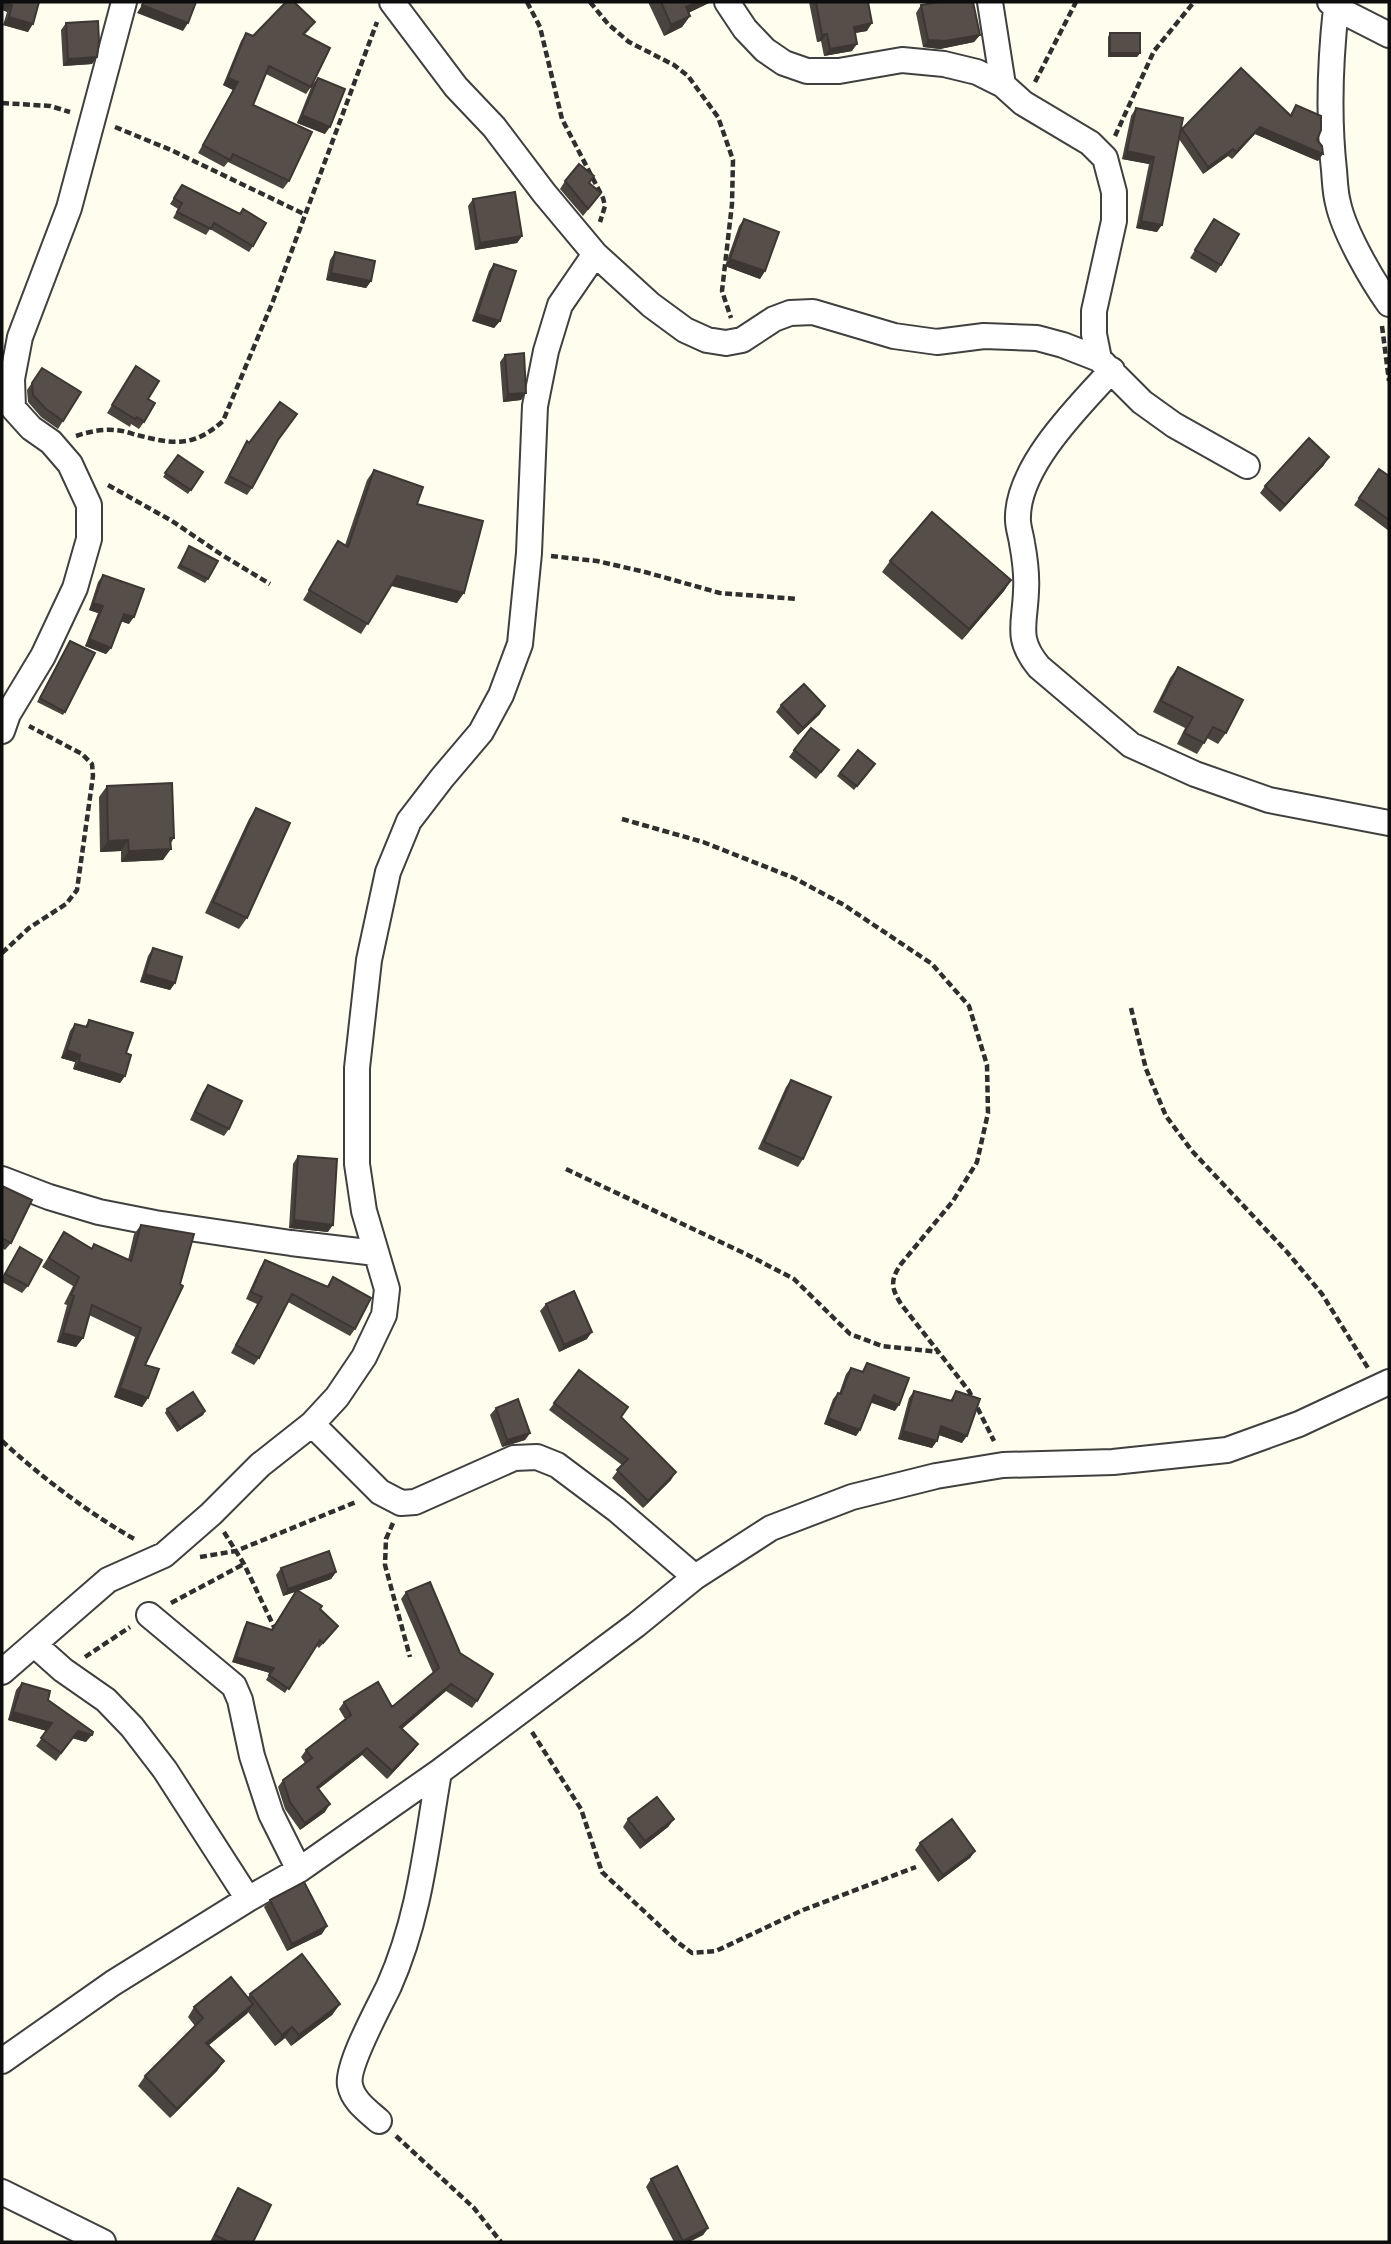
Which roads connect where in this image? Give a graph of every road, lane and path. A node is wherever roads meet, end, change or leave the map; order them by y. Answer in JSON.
{"nodes":[{"id":1,"x":124,"y":2,"type":"edge"},
{"id":2,"x":527,"y":2,"type":"edge"},
{"id":3,"x":590,"y":2,"type":"edge"},
{"id":4,"x":727,"y":2,"type":"edge"},
{"id":5,"x":990,"y":2,"type":"edge"},
{"id":6,"x":1076,"y":2,"type":"edge"},
{"id":7,"x":1194,"y":2,"type":"edge"},
{"id":8,"x":1335,"y":4,"type":"edge"},
{"id":9,"x":386,"y":8,"type":"edge"},
{"id":10,"x":1389,"y":35,"type":"edge"},
{"id":11,"x":1003,"y":85,"type":"junction"},
{"id":12,"x":2,"y":103,"type":"edge"},
{"id":13,"x":1023,"y":103,"type":"junction"},
{"id":14,"x":94,"y":118,"type":"junction"},
{"id":15,"x":1105,"y":158,"type":"junction"},
{"id":16,"x":304,"y":214,"type":"junction"},
{"id":17,"x":591,"y":249,"type":"junction"},
{"id":18,"x":1385,"y":315,"type":"edge"},
{"id":19,"x":742,"y":340,"type":"junction"},
{"id":20,"x":1106,"y":365,"type":"junction"},
{"id":21,"x":1389,"y":381,"type":"edge"},
{"id":22,"x":51,"y":442,"type":"junction"},
{"id":23,"x":1247,"y":466,"type":"dead end"},
{"id":24,"x":104,"y":483,"type":"dead end"},
{"id":25,"x":529,"y":553,"type":"junction"},
{"id":26,"x":270,"y":584,"type":"dead end"},
{"id":27,"x":798,"y":599,"type":"dead end"},
{"id":28,"x":5,"y":723,"type":"edge"},
{"id":29,"x":622,"y":819,"type":"dead end"},
{"id":30,"x":1389,"y":823,"type":"edge"},
{"id":31,"x":2,"y":953,"type":"edge"},
{"id":32,"x":1131,"y":1009,"type":"dead end"},
{"id":33,"x":566,"y":1169,"type":"dead end"},
{"id":34,"x":2,"y":1179,"type":"edge"},
{"id":35,"x":376,"y":1253,"type":"junction"},
{"id":36,"x":940,"y":1353,"type":"junction"},
{"id":37,"x":1384,"y":1384,"type":"edge"},
{"id":38,"x":312,"y":1424,"type":"junction"},
{"id":39,"x":2,"y":1441,"type":"edge"},
{"id":40,"x":1003,"y":1465,"type":"junction"},
{"id":41,"x":391,"y":1497,"type":"junction"},
{"id":42,"x":236,"y":1550,"type":"junction"},
{"id":43,"x":164,"y":1555,"type":"junction"},
{"id":44,"x":695,"y":1577,"type":"junction"},
{"id":45,"x":149,"y":1615,"type":"dead end"},
{"id":46,"x":278,"y":1635,"type":"edge"},
{"id":47,"x":35,"y":1645,"type":"junction"},
{"id":48,"x":410,"y":1657,"type":"dead end"},
{"id":49,"x":2,"y":1672,"type":"edge"},
{"id":50,"x":518,"y":1712,"type":"junction"},
{"id":51,"x":439,"y":1772,"type":"junction"},
{"id":52,"x":916,"y":1867,"type":"dead end"},
{"id":53,"x":299,"y":1870,"type":"junction"},
{"id":54,"x":248,"y":1899,"type":"junction"},
{"id":55,"x":2,"y":2061,"type":"edge"},
{"id":56,"x":379,"y":2121,"type":"joint"},
{"id":57,"x":2,"y":2192,"type":"edge"},
{"id":58,"x":103,"y":2242,"type":"edge"},
{"id":59,"x":500,"y":2242,"type":"edge"}],
"edges":[{"from":1,"to":14,"type":"street"},
{"from":2,"to":17,"type":"path"},
{"from":3,"to":19,"type":"path"},
{"from":4,"to":11,"type":"street"},
{"from":5,"to":11,"type":"street"},
{"from":6,"to":13,"type":"path"},
{"from":7,"to":15,"type":"path"},
{"from":8,"to":10,"type":"street"},
{"from":8,"to":18,"type":"street"},
{"from":9,"to":16,"type":"path"},
{"from":9,"to":17,"type":"street"},
{"from":11,"to":13,"type":"street"},
{"from":12,"to":14,"type":"path"},
{"from":13,"to":15,"type":"street"},
{"from":14,"to":16,"type":"path"},
{"from":14,"to":22,"type":"street"},
{"from":15,"to":20,"type":"street"},
{"from":16,"to":22,"type":"path"},
{"from":17,"to":19,"type":"street"},
{"from":17,"to":25,"type":"street"},
{"from":18,"to":21,"type":"path"},
{"from":19,"to":20,"type":"street"},
{"from":20,"to":23,"type":"street"},
{"from":20,"to":30,"type":"street"},
{"from":22,"to":28,"type":"street"},
{"from":24,"to":26,"type":"path"},
{"from":25,"to":27,"type":"path"},
{"from":25,"to":35,"type":"street"},
{"from":28,"to":31,"type":"path"},
{"from":29,"to":36,"type":"path"},
{"from":32,"to":37,"type":"path"},
{"from":33,"to":36,"type":"path"},
{"from":34,"to":35,"type":"street"},
{"from":35,"to":38,"type":"street"},
{"from":36,"to":40,"type":"path"},
{"from":37,"to":40,"type":"street"},
{"from":38,"to":41,"type":"street"},
{"from":38,"to":43,"type":"street"},
{"from":39,"to":43,"type":"path"},
{"from":40,"to":44,"type":"street"},
{"from":41,"to":42,"type":"path"},
{"from":41,"to":44,"type":"street"},
{"from":41,"to":48,"type":"path"},
{"from":42,"to":43,"type":"path"},
{"from":42,"to":46,"type":"path"},
{"from":43,"to":47,"type":"street"},
{"from":44,"to":50,"type":"street"},
{"from":45,"to":53,"type":"street"},
{"from":47,"to":49,"type":"street"},
{"from":47,"to":54,"type":"street"},
{"from":50,"to":51,"type":"street"},
{"from":50,"to":52,"type":"path"},
{"from":51,"to":53,"type":"street"},
{"from":51,"to":56,"type":"street"},
{"from":53,"to":54,"type":"street"},
{"from":54,"to":55,"type":"street"},
{"from":56,"to":59,"type":"path"},
{"from":57,"to":58,"type":"street"}]}
